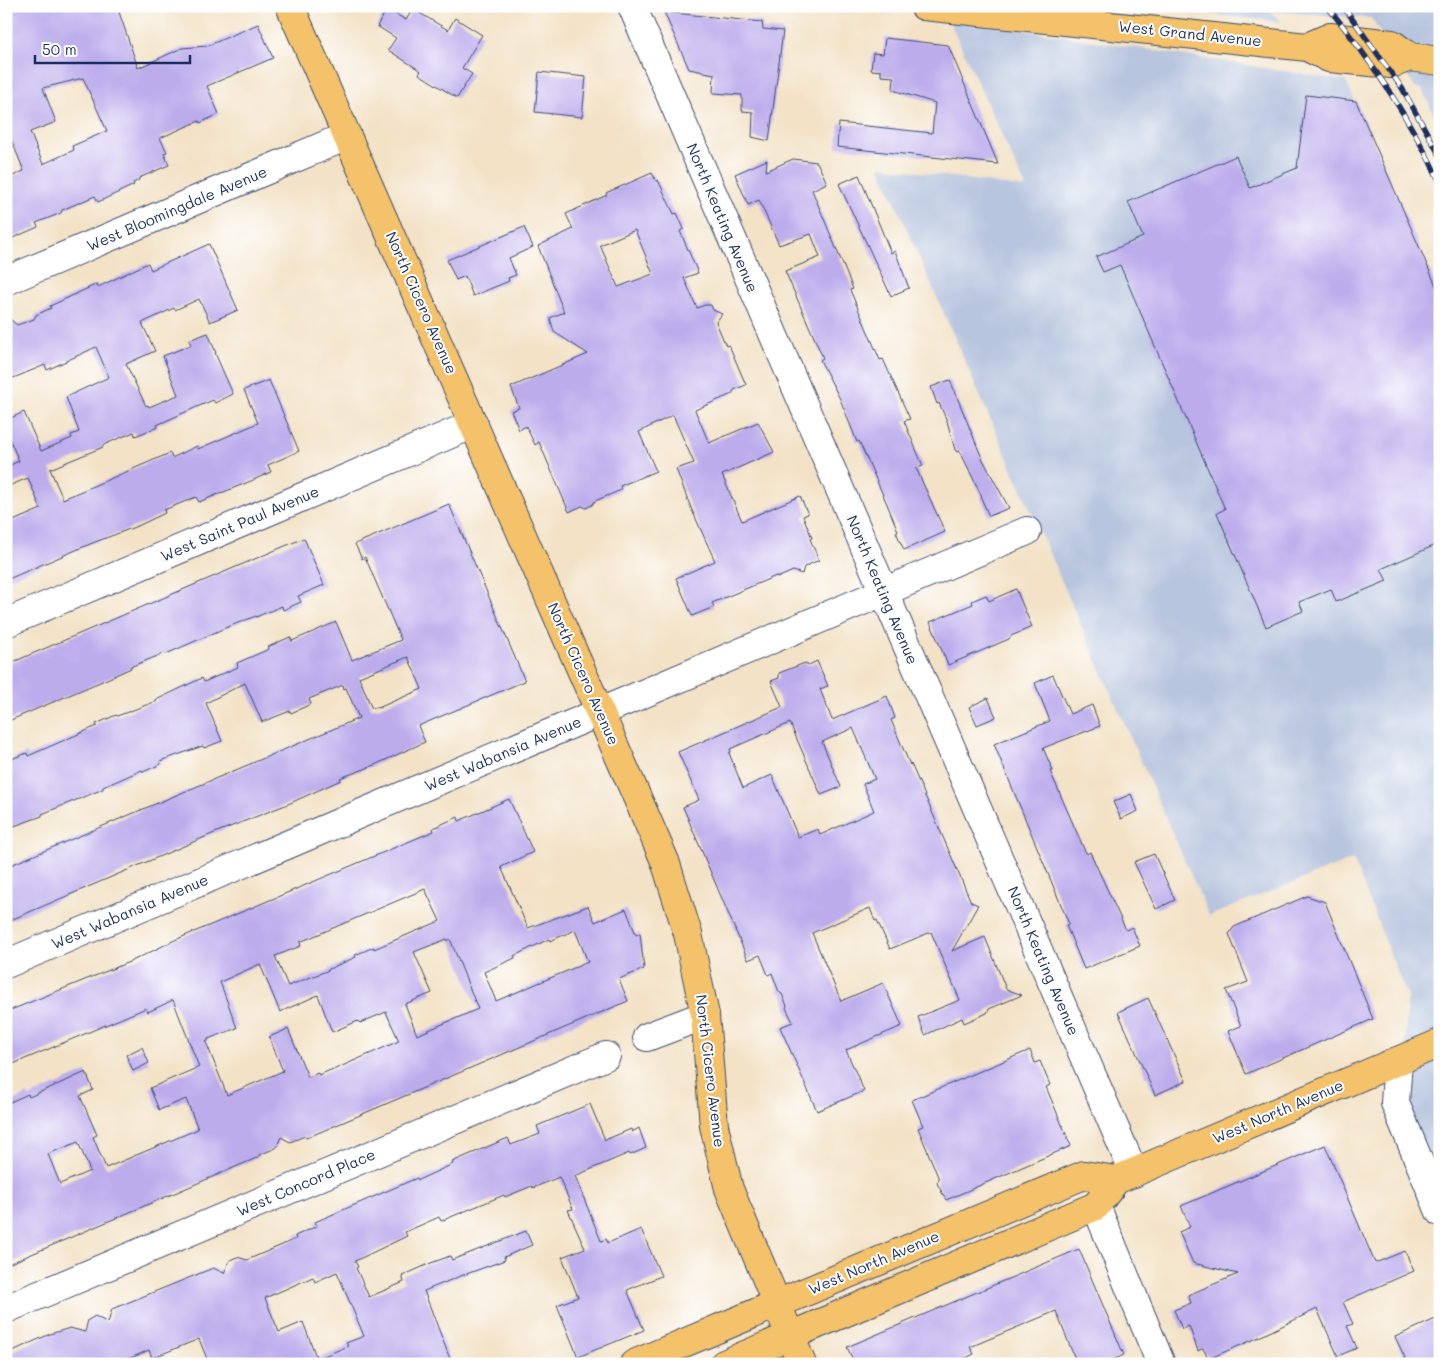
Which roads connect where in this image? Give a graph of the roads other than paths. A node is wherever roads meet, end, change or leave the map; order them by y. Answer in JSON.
{"nodes":[{"id":1,"x":290,"y":6,"type":"edge"},
{"id":2,"x":632,"y":6,"type":"edge"},
{"id":3,"x":924,"y":6,"type":"edge"},
{"id":4,"x":1440,"y":61,"type":"edge"},
{"id":5,"x":348,"y":136,"type":"junction"},
{"id":6,"x":6,"y":281,"type":"edge"},
{"id":7,"x":474,"y":424,"type":"junction"},
{"id":8,"x":1027,"y":531,"type":"dead end"},
{"id":9,"x":883,"y":592,"type":"junction"},
{"id":10,"x":6,"y":623,"type":"edge"},
{"id":11,"x":600,"y":712,"type":"junction"},
{"id":12,"x":6,"y":964,"type":"edge"},
{"id":13,"x":705,"y":1015,"type":"junction"},
{"id":14,"x":647,"y":1037,"type":"dead end"},
{"id":15,"x":1440,"y":1043,"type":"edge"},
{"id":16,"x":606,"y":1056,"type":"dead end"},
{"id":17,"x":1398,"y":1061,"type":"junction"},
{"id":18,"x":1125,"y":1176,"type":"junction"},
{"id":19,"x":1096,"y":1206,"type":"junction"},
{"id":20,"x":1440,"y":1212,"type":"edge"},
{"id":21,"x":777,"y":1304,"type":"junction"},
{"id":22,"x":6,"y":1309,"type":"edge"},
{"id":23,"x":790,"y":1336,"type":"junction"},
{"id":24,"x":634,"y":1364,"type":"edge"},
{"id":25,"x":724,"y":1364,"type":"edge"},
{"id":26,"x":802,"y":1364,"type":"edge"},
{"id":27,"x":1161,"y":1364,"type":"edge"}],
"edges":[{"from":1,"to":5,"type":"main road","name":"North Cicero Avenue"},
{"from":2,"to":9,"type":"street","name":"North Keating Avenue"},
{"from":3,"to":4,"type":"main road","name":"West Grand Avenue"},
{"from":5,"to":6,"type":"street","name":"West Bloomingdale Avenue"},
{"from":5,"to":7,"type":"main road","name":"North Cicero Avenue"},
{"from":7,"to":10,"type":"street","name":"West Saint Paul Avenue"},
{"from":7,"to":11,"type":"main road","name":"North Cicero Avenue"},
{"from":8,"to":9,"type":"street","name":"West Wabansia Avenue"},
{"from":9,"to":11,"type":"street","name":"West Wabansia Avenue"},
{"from":9,"to":18,"type":"street","name":"North Keating Avenue"},
{"from":11,"to":12,"type":"street","name":"West Wabansia Avenue"},
{"from":11,"to":13,"type":"main road","name":"North Cicero Avenue"},
{"from":13,"to":14,"type":"street"},
{"from":13,"to":21,"type":"main road","name":"North Cicero Avenue"},
{"from":15,"to":17,"type":"main road","name":"West North Avenue"},
{"from":16,"to":22,"type":"street","name":"West Concord Place"},
{"from":17,"to":18,"type":"main road","name":"West North Avenue"},
{"from":17,"to":20,"type":"street"},
{"from":18,"to":19,"type":"main road","name":"West North Avenue"},
{"from":18,"to":21,"type":"main road","name":"West North Avenue"},
{"from":19,"to":23,"type":"main road","name":"West North Avenue"},
{"from":19,"to":27,"type":"street"},
{"from":21,"to":23,"type":"main road","name":"North Cicero Avenue"},
{"from":21,"to":24,"type":"main road","name":"West North Avenue"},
{"from":23,"to":25,"type":"main road","name":"West North Avenue"},
{"from":23,"to":26,"type":"main road","name":"North Cicero Avenue"}]}
